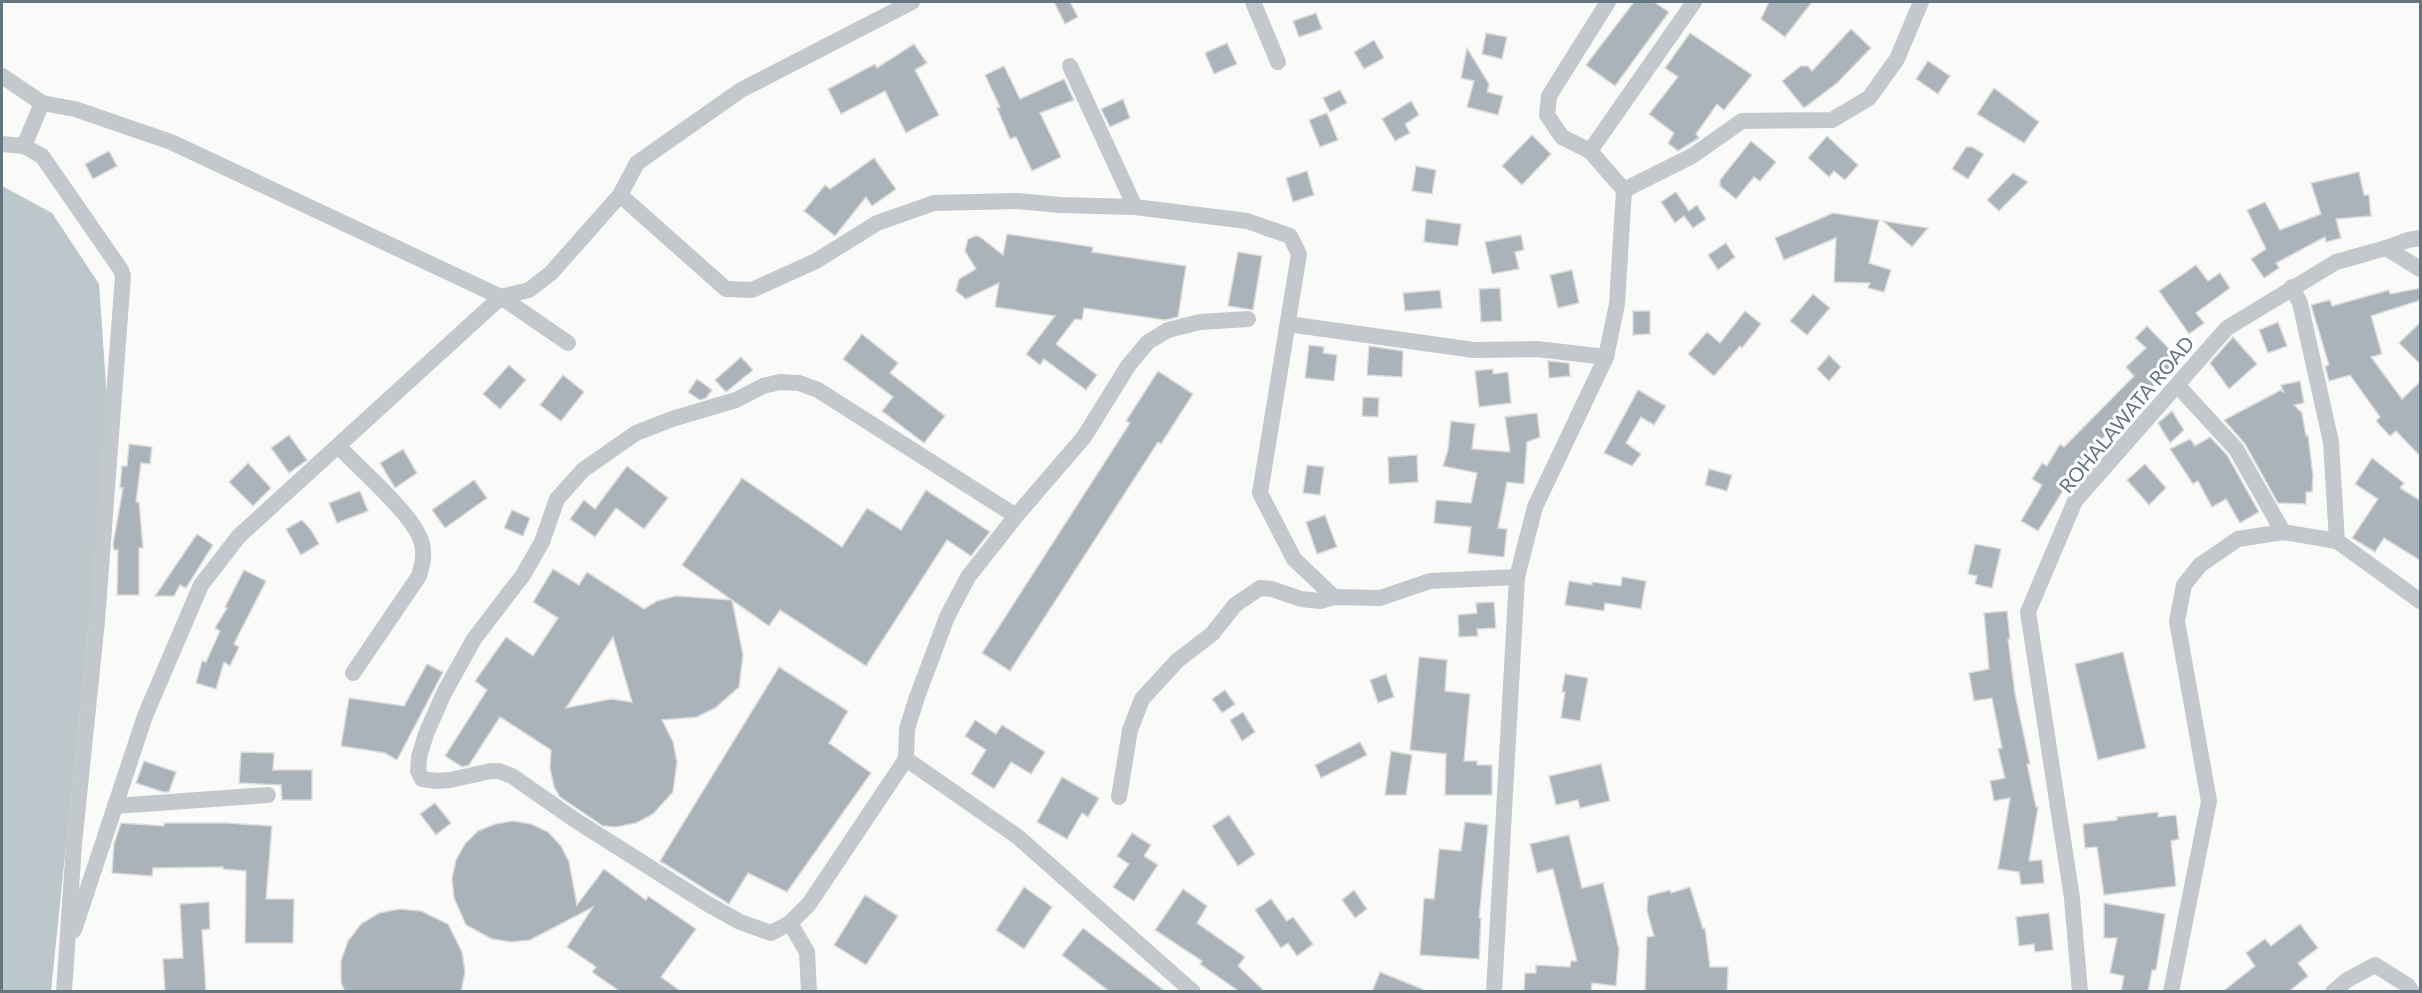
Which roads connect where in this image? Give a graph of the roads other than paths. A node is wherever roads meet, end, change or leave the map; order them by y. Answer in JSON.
{"nodes":[{"id":1,"x":912,"y":2,"type":"edge"},
{"id":2,"x":1254,"y":2,"type":"edge"},
{"id":3,"x":1608,"y":2,"type":"edge"},
{"id":4,"x":1694,"y":2,"type":"edge"},
{"id":5,"x":1921,"y":2,"type":"edge"},
{"id":6,"x":1278,"y":62,"type":"dead end"},
{"id":7,"x":1070,"y":66,"type":"dead end"},
{"id":8,"x":2,"y":76,"type":"edge"},
{"id":9,"x":42,"y":103,"type":"junction"},
{"id":10,"x":2,"y":144,"type":"edge"},
{"id":11,"x":24,"y":146,"type":"junction"},
{"id":12,"x":1590,"y":151,"type":"junction"},
{"id":13,"x":1624,"y":190,"type":"junction"},
{"id":14,"x":620,"y":195,"type":"junction"},
{"id":15,"x":1135,"y":207,"type":"junction"},
{"id":16,"x":2421,"y":238,"type":"edge"},
{"id":17,"x":2386,"y":248,"type":"junction"},
{"id":18,"x":2421,"y":269,"type":"edge"},
{"id":19,"x":2292,"y":287,"type":"junction"},
{"id":20,"x":501,"y":297,"type":"junction"},
{"id":21,"x":1248,"y":319,"type":"dead end"},
{"id":22,"x":1288,"y":324,"type":"junction"},
{"id":23,"x":568,"y":344,"type":"dead end"},
{"id":24,"x":1606,"y":357,"type":"junction"},
{"id":25,"x":2178,"y":386,"type":"junction"},
{"id":26,"x":338,"y":446,"type":"junction"},
{"id":27,"x":1016,"y":516,"type":"junction"},
{"id":28,"x":2283,"y":532,"type":"junction"},
{"id":29,"x":2337,"y":541,"type":"junction"},
{"id":30,"x":1517,"y":577,"type":"junction"},
{"id":31,"x":1334,"y":597,"type":"junction"},
{"id":32,"x":2421,"y":601,"type":"edge"},
{"id":33,"x":353,"y":673,"type":"dead end"},
{"id":34,"x":906,"y":759,"type":"junction"},
{"id":35,"x":268,"y":795,"type":"dead end"},
{"id":36,"x":1119,"y":797,"type":"dead end"},
{"id":37,"x":115,"y":806,"type":"junction"},
{"id":38,"x":790,"y":923,"type":"junction"},
{"id":39,"x":67,"y":953,"type":"junction"},
{"id":40,"x":64,"y":992,"type":"edge"},
{"id":41,"x":809,"y":992,"type":"edge"},
{"id":42,"x":1193,"y":992,"type":"edge"},
{"id":43,"x":1494,"y":992,"type":"edge"},
{"id":44,"x":2080,"y":992,"type":"edge"},
{"id":45,"x":2171,"y":992,"type":"edge"},
{"id":46,"x":2333,"y":992,"type":"edge"},
{"id":47,"x":2412,"y":992,"type":"edge"}],
"edges":[{"from":1,"to":14,"type":"street"},
{"from":2,"to":6,"type":"street"},
{"from":3,"to":12,"type":"street"},
{"from":4,"to":12,"type":"street"},
{"from":5,"to":13,"type":"street"},
{"from":7,"to":15,"type":"street"},
{"from":8,"to":9,"type":"street"},
{"from":9,"to":11,"type":"street"},
{"from":9,"to":20,"type":"street"},
{"from":10,"to":11,"type":"street"},
{"from":11,"to":39,"type":"street"},
{"from":12,"to":13,"type":"street"},
{"from":13,"to":24,"type":"street"},
{"from":14,"to":15,"type":"street"},
{"from":14,"to":20,"type":"street"},
{"from":15,"to":22,"type":"street"},
{"from":16,"to":17,"type":"street","name":"ROHALAWATA ROAD"},
{"from":17,"to":18,"type":"street"},
{"from":17,"to":19,"type":"street","name":"ROHALAWATA ROAD"},
{"from":19,"to":25,"type":"street","name":"ROHALAWATA ROAD"},
{"from":19,"to":29,"type":"street"},
{"from":20,"to":23,"type":"street"},
{"from":20,"to":26,"type":"street"},
{"from":21,"to":27,"type":"street"},
{"from":22,"to":24,"type":"street"},
{"from":22,"to":31,"type":"street"},
{"from":24,"to":30,"type":"street"},
{"from":25,"to":28,"type":"street"},
{"from":25,"to":44,"type":"street","name":"ROHALAWATA ROAD"},
{"from":26,"to":33,"type":"street"},
{"from":26,"to":37,"type":"street"},
{"from":27,"to":34,"type":"street"},
{"from":27,"to":38,"type":"street"},
{"from":28,"to":29,"type":"street"},
{"from":28,"to":45,"type":"street"},
{"from":29,"to":32,"type":"street"},
{"from":30,"to":31,"type":"street"},
{"from":30,"to":43,"type":"street"},
{"from":31,"to":36,"type":"street"},
{"from":34,"to":38,"type":"street"},
{"from":34,"to":42,"type":"street"},
{"from":35,"to":37,"type":"street"},
{"from":37,"to":39,"type":"street"},
{"from":38,"to":41,"type":"street"},
{"from":39,"to":40,"type":"street"},
{"from":46,"to":47,"type":"street"}]}
